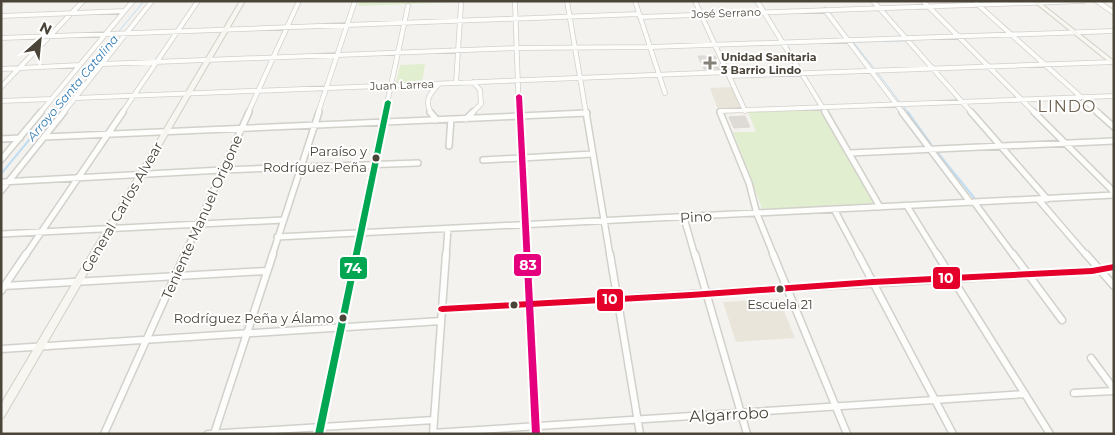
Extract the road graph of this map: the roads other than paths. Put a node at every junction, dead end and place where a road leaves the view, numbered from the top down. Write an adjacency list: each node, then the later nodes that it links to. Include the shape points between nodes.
1 (83, 1): 26 (street)
2 (133, 1): 24 (street)
3 (152, 1): 42 (street)
4 (198, 1): 39 (street)
5 (243, 1): 37 (street, General Carlos Alvear)
6 (299, 1): 36 (street, Teniente Manuel Origone)
7 (355, 1): 35 (street)
8 (567, 1): 31 (street)
9 (635, 1): 29 (street)
10 (695, 1): 28 (street)
11 (756, 1): 25 (street)
12 (872, 1): 22 (street)
13 (923, 1): 21 (street)
14 (1083, 1): 16 (street, José Serrano)
15 (1097, 1): 27 (street)
16 (1036, 2): 18 (street, José Serrano); 40 (street)
17 (515, 3): 32 (street)
18 (976, 3): 21 (street, José Serrano); 43 (street)
19 (461, 4): 33 (street)
20 (408, 6): 34 (street)
21 (928, 6): 22 (street, José Serrano); 45 (street)
22 (879, 8): 23 (street, José Serrano); 47 (street)
23 (825, 10): 25 (street, José Serrano); 48 (street)
24 (125, 11): 26 (street); 41 (street)
25 (763, 12): 28 (street, José Serrano); 49 (street)
26 (71, 13): 30 (street); 44 (street)
27 (1114, 13)
28 (702, 14): 29 (street, José Serrano); 50 (street)
29 (640, 15): 31 (street, José Serrano); 51 (street)
30 (1, 16)
31 (570, 17): 32 (street, José Serrano); 53 (street)
32 (515, 18): 33 (street, José Serrano); 52 (street)
33 (460, 21): 34 (street, José Serrano); 54 (street)
34 (404, 23): 35 (street, José Serrano); 55 (street)
35 (347, 25): 36 (street, José Serrano); 56 (street)
36 (287, 27): 37 (street, José Serrano); 57 (street, Teniente Manuel Origone)
37 (227, 29): 39 (street, José Serrano); 58 (street, General Carlos Alvear)
38 (1114, 30): 40 (street)
39 (178, 31): 42 (street, José Serrano); 59 (street)
40 (1074, 32): 43 (street); 60 (street)
41 (105, 34): 42 (street, José Serrano); 44 (street, José Serrano); 63 (street)
42 (126, 34): 61 (street)
43 (1010, 34): 45 (street); 62 (street)
44 (50, 36): 46 (street, José Serrano); 65 (street)
45 (958, 36): 47 (street); 64 (street)
46 (1, 38)
47 (906, 38): 48 (street); 66 (street)
48 (848, 40): 49 (street); 68 (street)
49 (782, 42): 50 (street); 69 (street)
50 (715, 44): 51 (street); 71 (street)
51 (650, 47): 53 (street); 70 (street)
52 (516, 48): 53 (street); 54 (street); 73 (street)
53 (576, 48): 72 (street)
54 (458, 50): 55 (street); 76 (street)
55 (398, 52): 56 (street); 77 (street)
56 (337, 55): 57 (street); 79 (street)
57 (273, 57): 58 (street); 80 (street, Teniente Manuel Origone)
58 (208, 60): 59 (street); 81 (street, General Carlos Alvear)
59 (157, 62): 61 (street); 83 (street)
60 (1113, 63): 62 (street, Juan Larrea)
61 (103, 64): 85 (street)
62 (1044, 64): 64 (street, Juan Larrea); 86 (street)
63 (80, 65): 65 (street); 87 (street)
64 (988, 66): 66 (street, Juan Larrea); 88 (street)
65 (19, 68): 67 (street); 78 (street)
66 (932, 68): 68 (street, Juan Larrea); 90 (street)
67 (1, 69)
68 (871, 71): 69 (street, Juan Larrea); 91 (street)
69 (801, 73): 71 (street, Juan Larrea); 92 (street)
70 (659, 74): 71 (street, Juan Larrea); 72 (street, Juan Larrea); 82 (street)
71 (729, 74): 93 (street)
72 (581, 78): 73 (street, Juan Larrea); 94 (street)
73 (518, 80): 74 (street, Juan Larrea); 95 (street)
74 (473, 82): 76 (street, Juan Larrea); 97 (street, via 480,90 482,104)
75 (440, 83): 76 (street, Juan Larrea); 77 (street, Juan Larrea); 98 (street, via 427,100 428,110)
76 (456, 83)
77 (392, 85): 79 (street, Juan Larrea); 99 (street)
78 (1, 87)
79 (328, 87): 80 (street, Juan Larrea); 100 (street)
80 (258, 90): 81 (street, Juan Larrea); 101 (street, Teniente Manuel Origone)
81 (188, 93): 83 (street, Juan Larrea); 103 (street, General Carlos Alvear)
82 (664, 93)
83 (135, 96): 85 (street, Juan Larrea); 104 (street)
84 (1114, 96): 86 (street)
85 (76, 98): 105 (street)
86 (1080, 98): 88 (street); 102 (street)
87 (51, 99): 89 (street); 106 (street)
88 (1022, 100): 90 (street); 109 (street)
89 (1, 101)
90 (962, 102): 91 (street); 111 (street)
91 (897, 105): 92 (street); 112 (street)
92 (822, 108): 93 (street); 113 (street)
93 (745, 111): 134 (street, via 720,111 749,183)
94 (587, 113): 95 (street); 114 (street)
95 (521, 116): 97 (street); 115 (street)
96 (451, 119): 97 (street); 98 (street); 110 (street)
97 (466, 119)
98 (437, 120): 99 (street)
99 (384, 122): 100 (street); 119 (street)
100 (314, 124): 101 (street); 120 (street)
101 (242, 127): 103 (street); 121 (street, Teniente Manuel Origone)
102 (1114, 127)
103 (166, 131): 104 (street); 122 (street, General Carlos Alvear)
104 (109, 134): 105 (street); 123 (street)
105 (44, 137): 124 (street)
106 (20, 138): 107 (street); 116 (street)
107 (1, 139)
108 (1114, 141): 109 (street)
109 (1065, 144): 111 (street); 127 (street)
110 (449, 146)
111 (1001, 147): 112 (street); 128 (street)
112 (930, 149): 113 (street); 130 (street)
113 (850, 153): 132 (street)
114 (594, 154): 115 (street); 137 (street)
115 (522, 157): 117 (street); 139 (street)
116 (1, 160)
117 (483, 160)
118 (418, 162): 119 (street)
119 (374, 164): 120 (street); 144 (street)
120 (301, 166): 121 (street); 136 (street)
121 (222, 170): 122 (street); 138 (street, Teniente Manuel Origone)
122 (142, 174): 123 (street); 140 (street, General Carlos Alvear)
123 (78, 178): 124 (street); 142 (street)
124 (10, 181): 125 (street); 126 (street)
125 (2, 182)
126 (1, 191)
127 (1114, 193): 128 (street, Pino)
128 (1047, 199): 129 (street, Pino)
129 (1038, 200): 130 (street, Pino); 147 (street)
130 (972, 202): 131 (street, Pino); 149 (street)
131 (907, 206): 132 (street, Pino); 151 (street)
132 (880, 207): 133 (street, Pino)
133 (834, 209): 134 (street, Pino); 153 (street)
134 (757, 214): 135 (street, Pino); 155 (street)
135 (684, 218): 137 (street, Pino); 157 (street)
136 (283, 220): 138 (street); 145 (street)
137 (605, 222): 139 (street, Pino); 158 (street)
138 (199, 224): 140 (street); 150 (street, Teniente Manuel Origone)
139 (526, 226): 141 (street, Pino); 159 (street)
140 (110, 229): 142 (street); 152 (street, General Carlos Alvear)
141 (448, 229): 144 (street, Pino); 160 (street)
142 (42, 232): 143 (street); 156 (street)
143 (1, 234)
144 (360, 234): 145 (street, Pino); 163 (street)
145 (277, 237): 148 (street)
146 (1114, 267): 147 (street)
147 (1099, 268): 149 (street); 154 (street)
148 (266, 271): 150 (street); 164 (street)
149 (1028, 275): 151 (street); 161 (street)
150 (174, 277): 152 (street); 165 (street, Teniente Manuel Origone)
151 (954, 279): 153 (street); 171 (street)
152 (78, 282): 156 (street); 166 (street, General Carlos Alvear)
153 (874, 282): 155 (street); 172 (street)
154 (1114, 286)
155 (788, 287): 157 (street); 173 (street)
156 (2, 288)
157 (706, 294): 158 (street); 175 (street)
158 (617, 300): 159 (street); 177 (street)
159 (530, 304): 160 (street); 179 (street)
160 (442, 309): 162 (street)
161 (1062, 320)
162 (441, 321): 163 (street); 176 (street)
163 (341, 327): 164 (street); 178 (street)
164 (246, 332): 165 (street); 183 (street)
165 (148, 338): 166 (street); 181 (street, Teniente Manuel Origone)
166 (41, 346): 167 (street); 174 (street, General Carlos Alvear)
167 (1, 349)
168 (1091, 358): 169 (street)
169 (1114, 390): 170 (street)
170 (1074, 393)
171 (1025, 394): 172 (street, Algarrobo); 189 (street)
172 (935, 401): 173 (street, Algarrobo); 188 (street)
173 (836, 407): 175 (street, Algarrobo); 187 (street)
174 (1, 414)
175 (742, 414): 177 (street, Algarrobo); 186 (street)
176 (434, 420): 178 (street); 180 (street)
177 (638, 420): 179 (street, Algarrobo); 185 (street)
178 (321, 426): 183 (street); 184 (street)
179 (536, 430): 180 (street, Algarrobo)
180 (433, 433)
181 (104, 434)
182 (208, 434): 183 (street)
183 (214, 434)
184 (319, 434)
185 (640, 434)
186 (747, 434)
187 (847, 434)
188 (953, 434)
189 (1050, 434)

